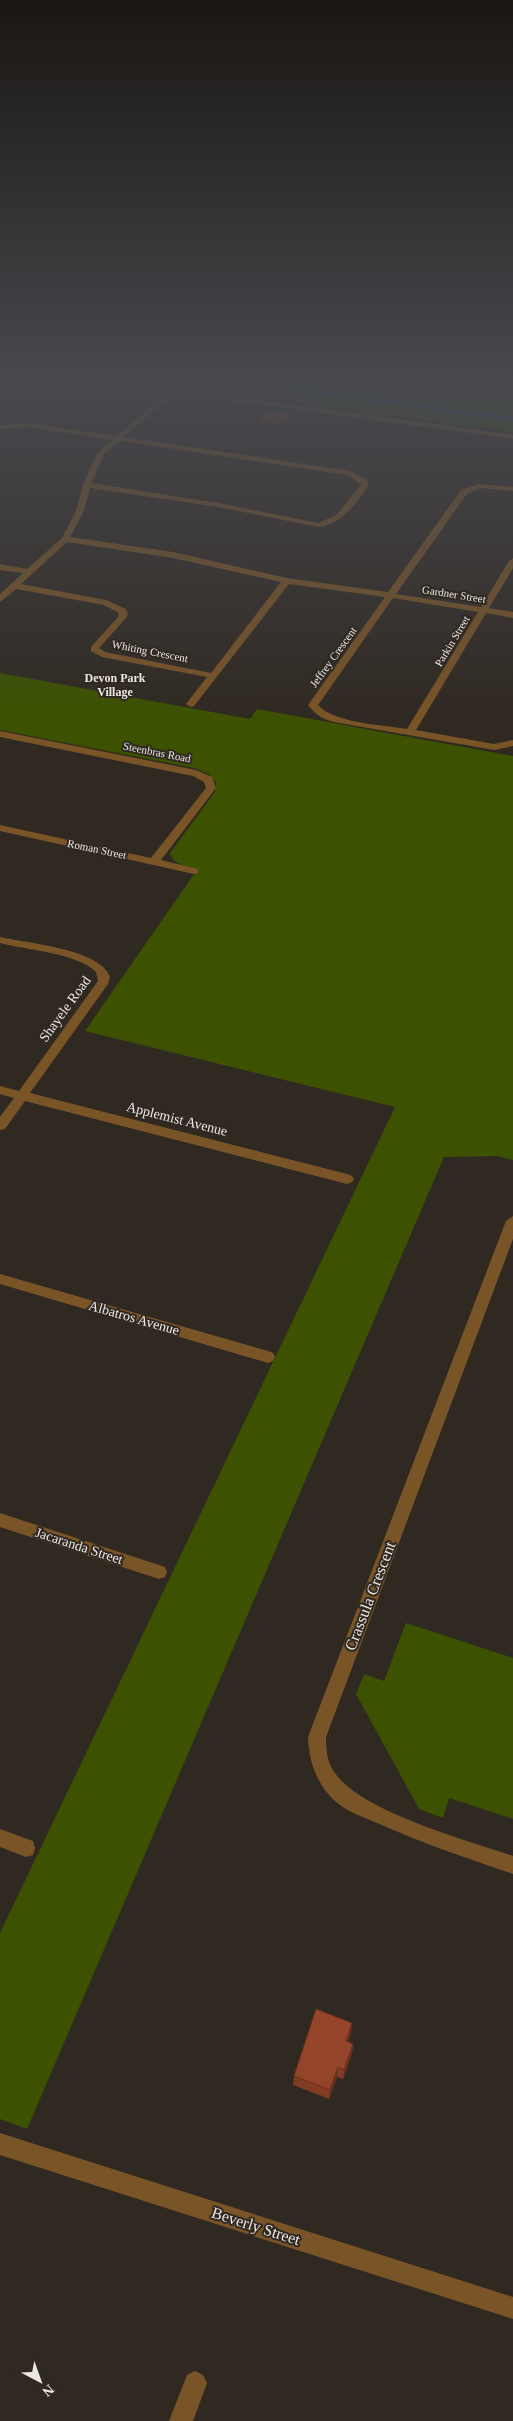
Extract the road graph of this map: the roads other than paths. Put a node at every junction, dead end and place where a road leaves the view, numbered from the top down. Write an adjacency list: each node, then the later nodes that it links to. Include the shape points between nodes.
1 (84, 496): 5 (street)
2 (162, 496): 3 (street, via 319,525 336,520)
3 (356, 496)
4 (461, 496): 11 (street, Jeffrey Crescent)
5 (66, 539): 8 (street); 9 (street, via 173,555)
6 (513, 561): 13 (street, Parkin Street)
7 (0, 567): 8 (street)
8 (30, 572): 10 (street)
9 (287, 582): 11 (street); 15 (street)
10 (15, 586): 12 (street); 15 (street, Whiting Crescent, via 106,603 123,610 122,618 94,649 102,654)
11 (392, 595): 13 (street, Gardner Street); 17 (street, Jeffrey Crescent, via 313,705 316,711 334,719)
12 (0, 599)
13 (484, 610): 14 (street, Gardner Street); 17 (street, Parkin Street)
14 (513, 615)
15 (214, 676): 16 (street)
16 (191, 704)
17 (410, 732): 19 (street, Jeffrey Crescent, via 494,747)
18 (0, 734): 21 (street, Steenbras Road, via 206,777 211,788)
19 (513, 743)
20 (0, 828): 21 (street, Roman Street)
21 (155, 861): 22 (street, Roman Street)
22 (194, 871)
23 (0, 940): 25 (street, Shayele Road, via 86,960 99,968 104,980)
24 (0, 1090): 25 (street, Applemist Avenue)
25 (22, 1096): 26 (street, Shayele Road); 27 (street, Applemist Avenue)
26 (0, 1126)
27 (347, 1179)
28 (513, 1221): 35 (street, Crassula Crescent, via 317,1737 317,1758 340,1794 365,1810)
29 (0, 1279): 30 (street, Albatros Avenue)
30 (268, 1357)
31 (0, 1520): 32 (street, Jacaranda Street)
32 (158, 1572)
33 (0, 1838): 34 (street)
34 (26, 1848)
35 (513, 1865)
36 (0, 2144): 37 (street, Beverly Street)
37 (513, 2308)
38 (195, 2383): 39 (street)
39 (181, 2421)

